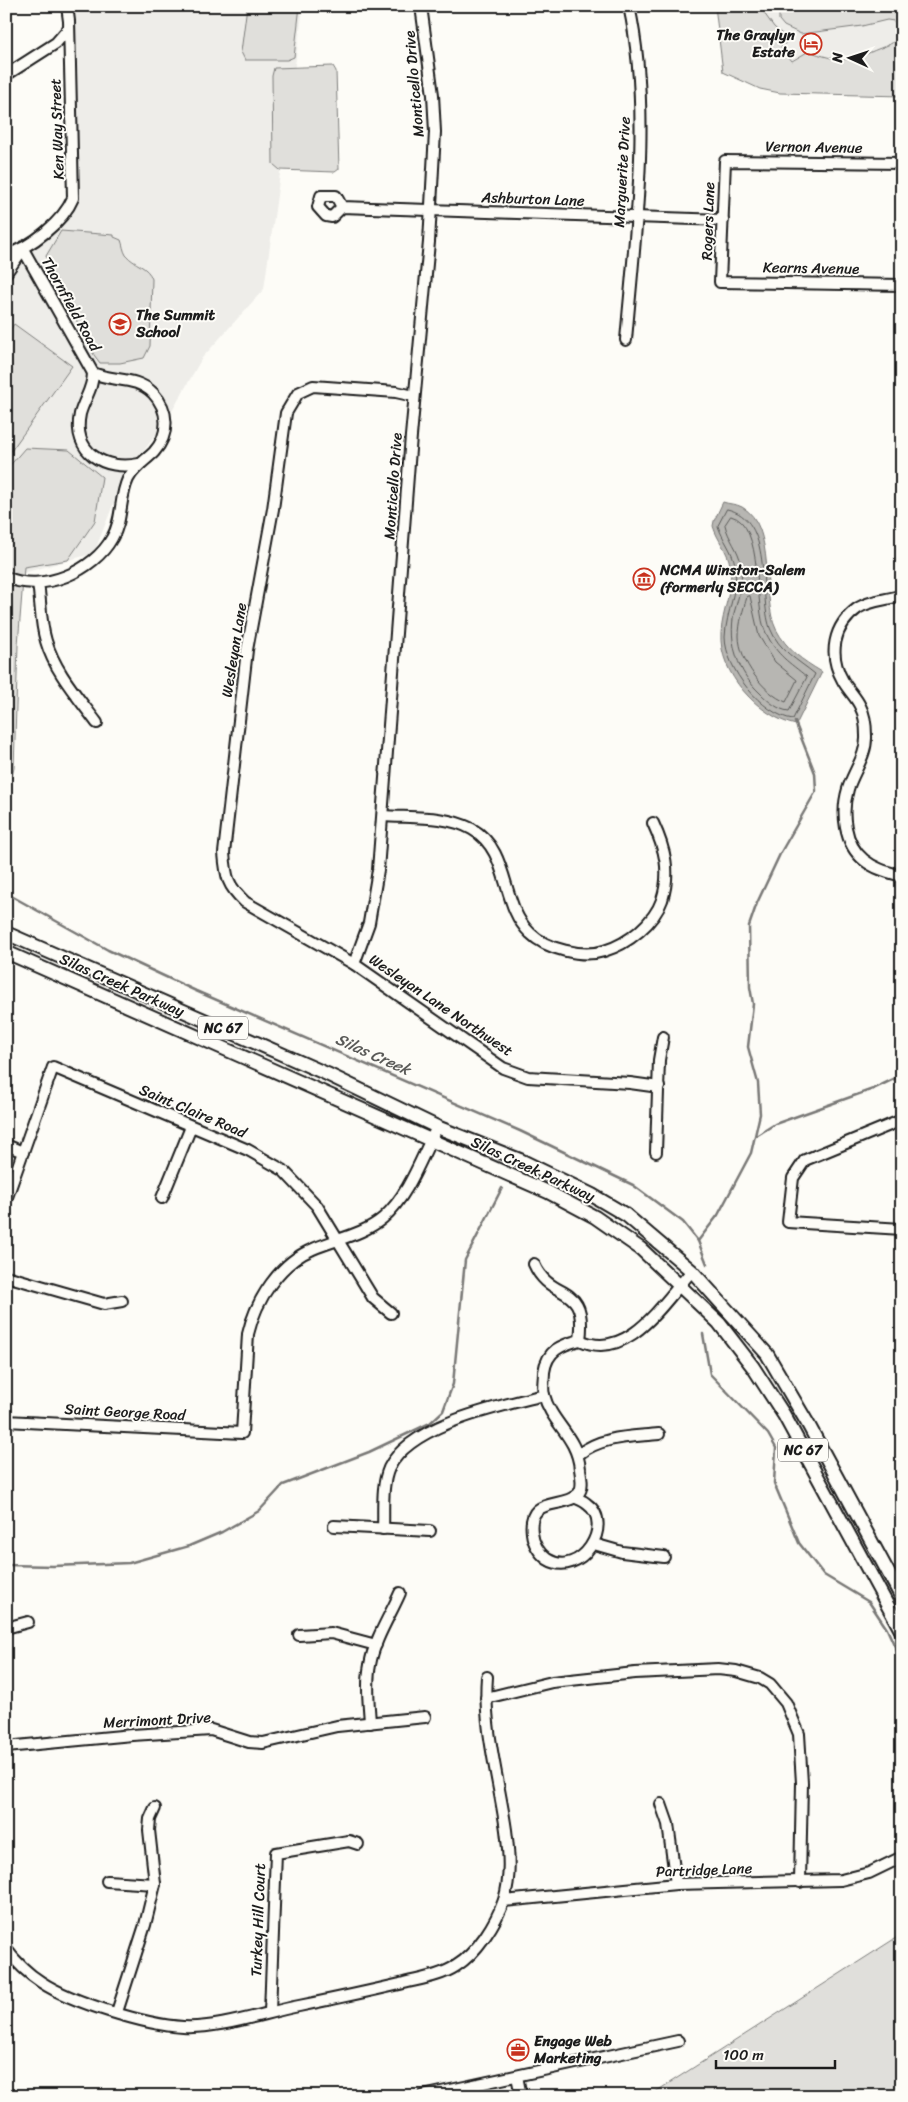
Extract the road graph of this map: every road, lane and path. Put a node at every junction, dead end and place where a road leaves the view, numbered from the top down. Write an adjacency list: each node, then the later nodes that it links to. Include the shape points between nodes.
1 (67, 6): 4 (street, Ken Way Street)
2 (421, 6): 9 (street, Monticello Drive, via 435,132)
3 (629, 6): 10 (street, Marguerite Drive, via 640,78)
4 (68, 29): 5 (street, via 56,43); 12 (street, Ken Way Street, via 73,198 65,212)
5 (6, 75)
6 (725, 161): 7 (street, Vernon Avenue); 11 (street, Rogers Lane)
7 (902, 163)
8 (342, 207): 9 (street, Ashburton Lane)
9 (431, 210): 10 (street, Ashburton Lane); 19 (street, Monticello Drive)
10 (636, 218): 11 (street, Ashburton Lane); 17 (street, Marguerite Drive)
11 (723, 220): 15 (street, Rogers Lane)
12 (23, 249): 13 (street, Ken Way Street); 14 (street, Thornfield Road); 18 (street, Thornfield Road)
13 (6, 255)
14 (6, 273)
15 (720, 282): 16 (street, Kearns Avenue)
16 (902, 285)
17 (626, 340)
18 (93, 373): 20 (street, Thornfield Road, via 92,389 79,423 86,448 94,458 106,464 123,467); 20 (street, Thornfield Road, via 141,384 160,403 166,420 164,437 153,453)
19 (414, 396): 25 (street, Monticello Drive); 30 (street, Wesleyan Lane, via 312,386 298,393 286,412 273,509 247,650 224,853 226,878 233,891 245,902)
20 (139, 464): 22 (street, Thornfield Road, via 126,482 116,528 104,549 88,564 69,574)
21 (6, 577): 22 (street, Thornfield Road)
22 (38, 583): 24 (street, via 41,617 51,655)
23 (902, 595): 27 (street, via 859,608 841,626 834,642 834,660 865,721 866,739 848,789 845,824 851,843 862,859 878,869)
24 (97, 723)
25 (383, 816): 26 (street, via 446,821 473,830 490,845 502,869 516,913 530,934 560,951 576,953 604,951 630,937 651,920 667,884 666,858); 30 (street, Monticello Drive, via 370,916)
26 (653, 823)
27 (902, 876)
28 (6, 933): 35 (main road, Silas Creek Parkway / NC 67, via 327,1074)
29 (6, 952): 36 (main road, Silas Creek Parkway / NC 67)
30 (354, 964): 32 (street, Wesleyan Lane Northwest, via 503,1068 528,1077)
31 (663, 1036): 32 (street)
32 (659, 1087): 39 (street)
33 (902, 1120): 42 (street, via 805,1160 793,1178 788,1222)
34 (191, 1127): 38 (street, Saint Claire Road, via 53,1067); 40 (street); 43 (street, Saint Claire Road, via 248,1150 282,1170 309,1195)
35 (437, 1127): 36 (street); 45 (main road, Silas Creek Parkway / NC 67, via 520,1160 592,1195 626,1215)
36 (430, 1141): 43 (street, via 396,1205 373,1224); 47 (main road, Silas Creek Parkway / NC 67, via 548,1192 595,1217 641,1248)
37 (6, 1146): 38 (street)
38 (23, 1152): 41 (street, Saint Claire Road)
39 (656, 1152)
40 (162, 1198)
41 (6, 1200)
42 (902, 1229)
43 (338, 1240): 49 (street, Saint Claire Road, via 373,1298); 52 (street, Saint George Road, via 295,1259 275,1280 256,1310 248,1334 242,1433)
44 (534, 1264): 50 (street, via 543,1279 578,1304 582,1315)
45 (692, 1271): 47 (street); 62 (main road, Silas Creek Parkway / NC 67, via 767,1354)
46 (6, 1276): 48 (street, via 104,1304)
47 (679, 1284): 50 (street, via 644,1326 630,1336 605,1344 591,1345); 65 (main road, Silas Creek Parkway / NC 67, via 719,1323 784,1415)
48 (122, 1300)
49 (391, 1313)
50 (580, 1340): 51 (street, via 562,1345 551,1353 545,1366)
51 (544, 1395): 54 (street); 57 (street, via 454,1419 399,1454 386,1476)
52 (6, 1421)
53 (659, 1434): 54 (street, via 608,1440)
54 (578, 1454): 55 (street, via 581,1486)
55 (574, 1497): 59 (street, via 587,1503 594,1511 597,1531); 59 (street, via 545,1505 537,1512 532,1525 533,1540 542,1555 559,1564 580,1559)
56 (334, 1526): 57 (street)
57 (383, 1529): 58 (street)
58 (430, 1531)
59 (594, 1544): 60 (street, via 622,1552)
60 (664, 1557)
61 (400, 1593): 67 (street)
62 (902, 1598)
63 (28, 1622): 64 (street)
64 (6, 1628)
65 (902, 1632)
66 (300, 1635): 67 (street, via 332,1633)
67 (376, 1645): 71 (street, via 370,1665)
68 (487, 1677): 69 (street)
69 (486, 1698): 78 (street, via 552,1682 635,1672 718,1669 760,1678 770,1684 786,1703 799,1734 802,1784); 81 (street, via 508,1847)
70 (425, 1717): 71 (street, Merrimont Drive)
71 (370, 1723): 72 (street, Merrimont Drive, via 330,1727 263,1743 211,1730)
72 (6, 1747)
73 (661, 1804): 80 (street, via 668,1824)
74 (155, 1808): 79 (street, via 149,1830)
75 (358, 1844): 84 (street, Turkey Hill Court, via 349,1841 276,1853)
76 (902, 1857): 78 (street, Partridge Lane, via 856,1878)
77 (107, 1882): 79 (street)
78 (800, 1882): 80 (street, Partridge Lane)
79 (155, 1884): 83 (street)
80 (676, 1884): 81 (street, Partridge Lane)
81 (504, 1901): 84 (street, via 475,1950 446,1972)
82 (6, 1949): 83 (street, via 26,1971 45,1984)
83 (116, 2012): 84 (street, via 184,2027 216,2024)
84 (270, 2012)
85 (678, 2041): 86 (street)
86 (517, 2076): 87 (street); 88 (street)
87 (423, 2096)
88 (521, 2096)

